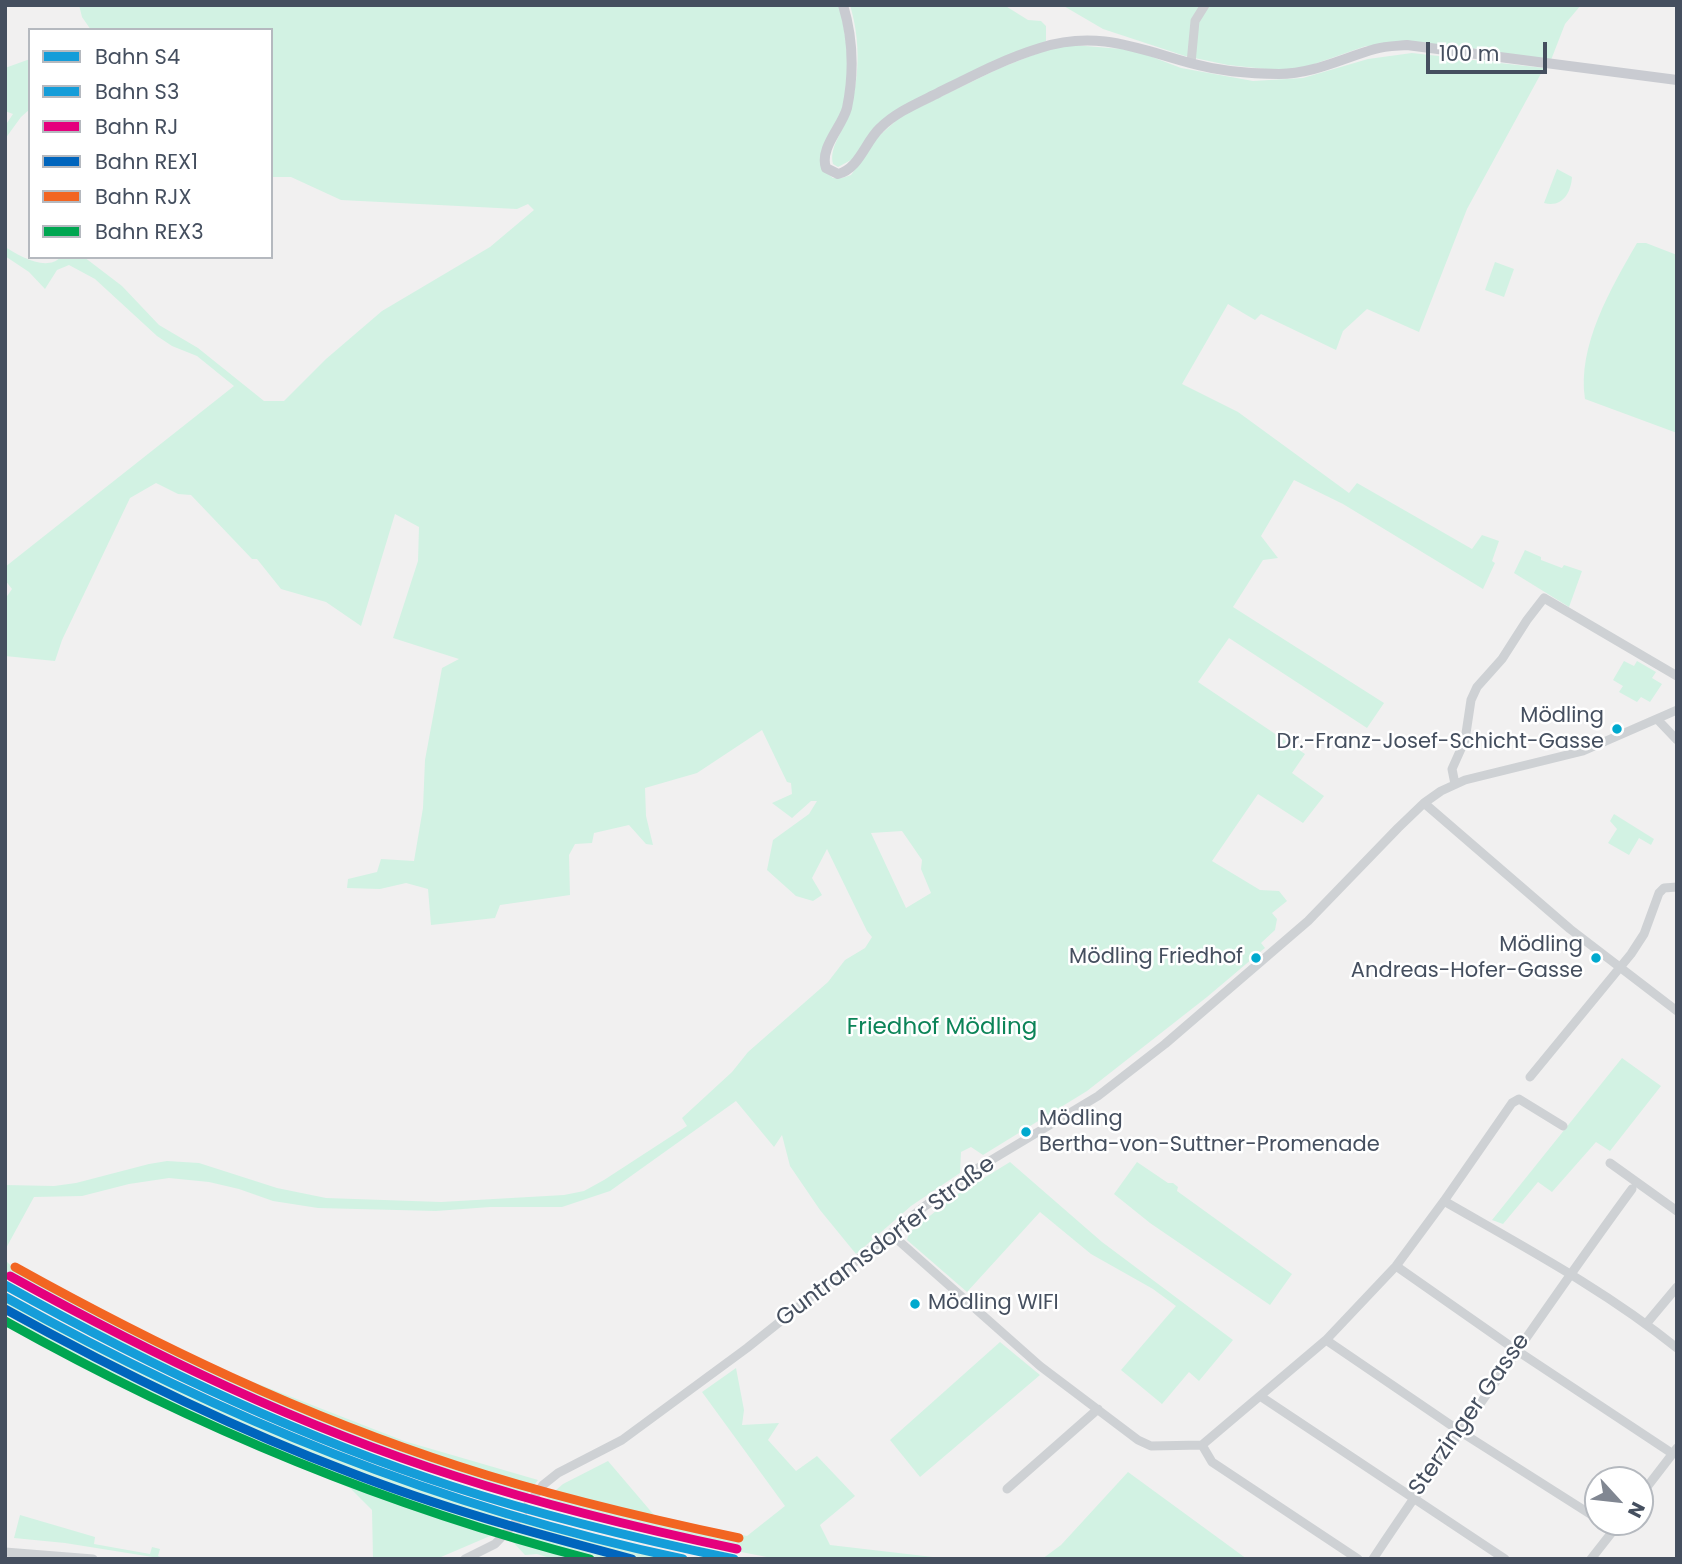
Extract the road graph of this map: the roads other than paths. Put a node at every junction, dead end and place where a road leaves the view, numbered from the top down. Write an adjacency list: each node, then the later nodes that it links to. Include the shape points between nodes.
1 (843, 5): 3 (main road, via 852,51 851,81 843,120 824,159 838,174 851,168 873,136 899,114 990,67 1042,47 1073,40 1108,41)
2 (1205, 5): 3 (street, via 1195,21)
3 (1191, 63): 4 (main road, via 1282,74 1312,71 1379,47 1407,45)
4 (1677, 80)
5 (1677, 676): 9 (street, via 1544,598 1477,687 1465,740 1452,769)
6 (1677, 710): 7 (street, Guntramsdorfer Straße)
7 (1657, 719): 8 (street); 9 (street, Guntramsdorfer Straße, via 1583,751)
8 (1677, 740)
9 (1455, 784): 10 (street, Guntramsdorfer Straße)
10 (1424, 803): 12 (street); 20 (street, Guntramsdorfer Straße, via 1308,921 1165,1044 1098,1096 978,1168)
11 (1677, 887): 12 (street, via 1659,892 1644,934)
12 (1620, 969): 13 (street); 14 (street)
13 (1677, 1011)
14 (1530, 1077)
15 (1563, 1126): 18 (street, via 1519,1099 1512,1103)
16 (1610, 1163): 19 (street)
17 (1632, 1189): 22 (street, Sterzinger Gasse)
18 (1444, 1201): 21 (street); 22 (street)
19 (1677, 1211)
20 (891, 1234): 29 (street, via 1040,1366); 35 (street, Guntramsdorfer Straße, via 622,1440 558,1473)
21 (1396, 1266): 25 (street); 27 (street)
22 (1570, 1273): 24 (street); 27 (street, Sterzinger Gasse)
23 (1677, 1287): 24 (street)
24 (1646, 1324): 26 (street)
25 (1326, 1340): 28 (street); 30 (street)
26 (1677, 1348)
27 (1516, 1350): 30 (street, Sterzinger Gasse); 32 (street)
28 (1260, 1396): 31 (street); 36 (street)
29 (1098, 1409): 31 (street, via 1151,1446); 34 (street)
30 (1461, 1432): 36 (street, Sterzinger Gasse); 37 (street)
31 (1202, 1445): 43 (street, via 1212,1462)
32 (1675, 1451): 33 (street)
33 (1654, 1478)
34 (1007, 1489)
35 (533, 1497)
36 (1412, 1498): 44 (street, Sterzinger Gasse); 45 (street)
37 (1584, 1510)
38 (515, 1523): 42 (street, via 495,1544)
39 (1609, 1536): 46 (street)
40 (5, 1552): 41 (street)
41 (93, 1559)
42 (465, 1559)
43 (1358, 1559)
44 (1373, 1559)
45 (1505, 1559)
46 (1591, 1559)

